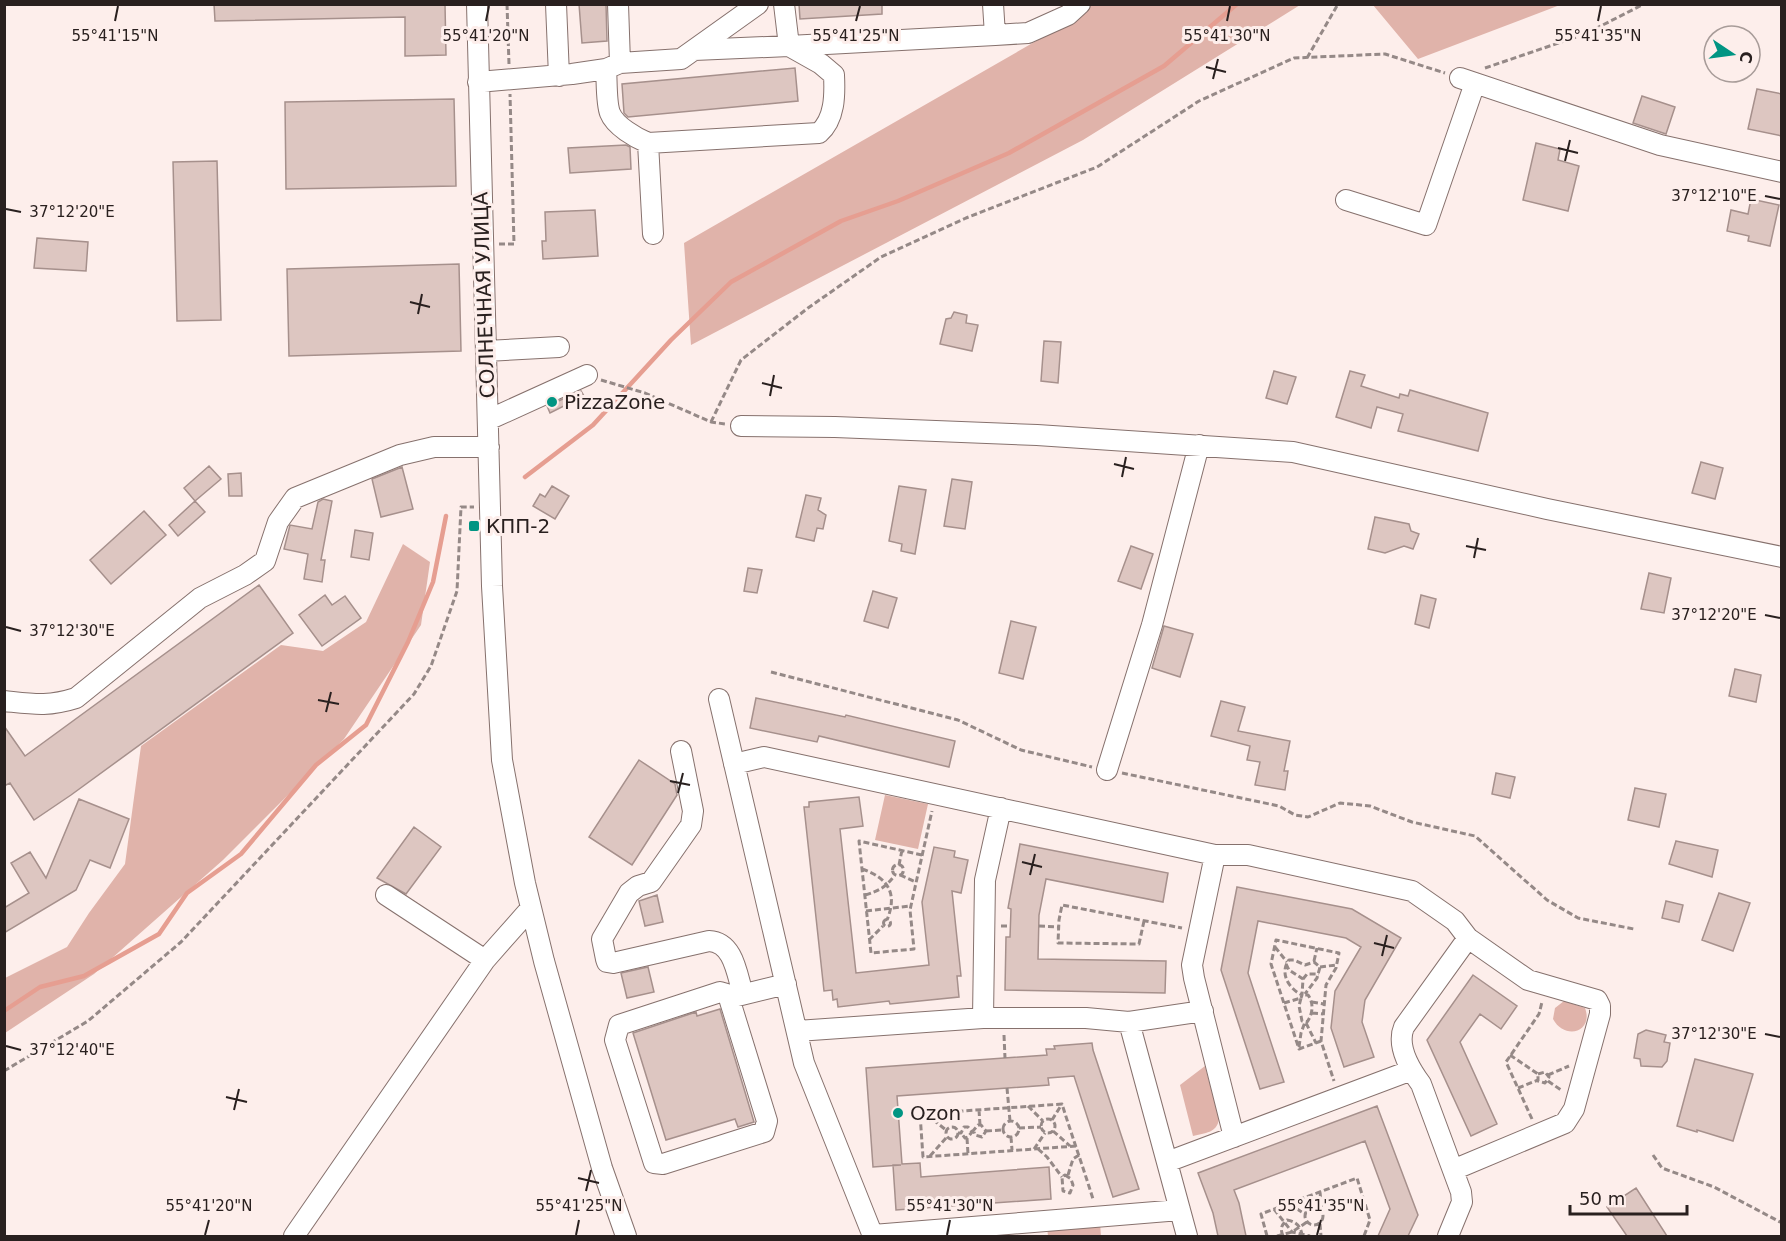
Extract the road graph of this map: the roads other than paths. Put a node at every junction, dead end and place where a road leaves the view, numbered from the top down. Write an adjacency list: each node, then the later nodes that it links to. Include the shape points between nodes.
1 (477, 4): 13 (street, СОЛНЕЧНАЯ УЛИЦА)
2 (556, 4): 12 (street)
3 (618, 4): 11 (street)
4 (758, 4): 10 (street)
5 (784, 4): 9 (street)
6 (993, 4): 8 (street)
7 (1080, 4): 8 (street, via 1068,15 1028,33)
8 (995, 35): 9 (street)
9 (789, 46): 10 (street); 14 (street, via 834,75 831,112 819,133)
10 (694, 50): 11 (street, via 681,59)
11 (613, 66): 12 (street); 14 (street, via 610,113)
12 (559, 76): 13 (street)
13 (478, 82): 19 (street, СОЛНЕЧНАЯ УЛИЦА)
14 (648, 143): 17 (street)
15 (1782, 172): 16 (street, via 1660,145 1467,80 1426,225)
16 (1346, 200)
17 (653, 234)
18 (559, 347): 19 (street)
19 (486, 351): 21 (street, СОЛНЕЧНАЯ УЛИЦА)
20 (587, 375): 21 (street)
21 (488, 420): 24 (street, СОЛНЕЧНАЯ УЛИЦА)
22 (741, 426): 23 (street, via 1037,435)
23 (1199, 445): 25 (street, via 1293,452); 30 (street, via 1152,625)
24 (489, 447): 27 (street, via 434,447 400,455 295,498 278,522 265,561 200,598 76,698 46,705); 34 (street, СОЛНЕЧНАЯ УЛИЦА, via 502,760)
25 (1782, 557)
26 (720, 699): 29 (street)
27 (4, 701)
28 (681, 751): 38 (street, via 693,812 691,825 651,882 629,893 602,939 606,959 613,963 715,941 731,955)
29 (734, 764): 31 (street, via 764,757); 37 (street)
30 (1107, 770)
31 (1001, 808): 32 (street); 40 (street, via 985,880)
32 (1215, 855): 35 (street, via 1248,855 1412,891 1455,921); 39 (street, via 1192,965)
33 (386, 895): 36 (street)
34 (531, 908): 36 (street); 49 (street, СОЛНЕЧНАЯ УЛИЦА, via 602,1168)
35 (1468, 938): 43 (street, via 1402,1033); 46 (street, via 1528,980 1597,1000 1600,1014 1571,1116 1565,1123)
36 (485, 960): 48 (street)
37 (786, 984): 38 (street); 42 (street)
38 (736, 996): 38 (street, via 767,1127 760,1134 658,1164 652,1159 615,1040 618,1029 623,1022 720,992)
39 (1203, 1011): 41 (street); 44 (street)
40 (993, 1018): 41 (street); 42 (street)
41 (1129, 1022): 45 (street)
42 (797, 1031): 50 (street, via 804,1062)
43 (1412, 1070): 44 (street); 46 (street, via 1421,1084)
44 (1234, 1137): 45 (street)
45 (1167, 1162): 47 (street)
46 (1453, 1170): 52 (street, via 1462,1202)
47 (1180, 1210): 50 (street); 51 (street)
48 (294, 1236)
49 (626, 1236)
50 (873, 1236)
51 (1187, 1236)
52 (1448, 1236)

